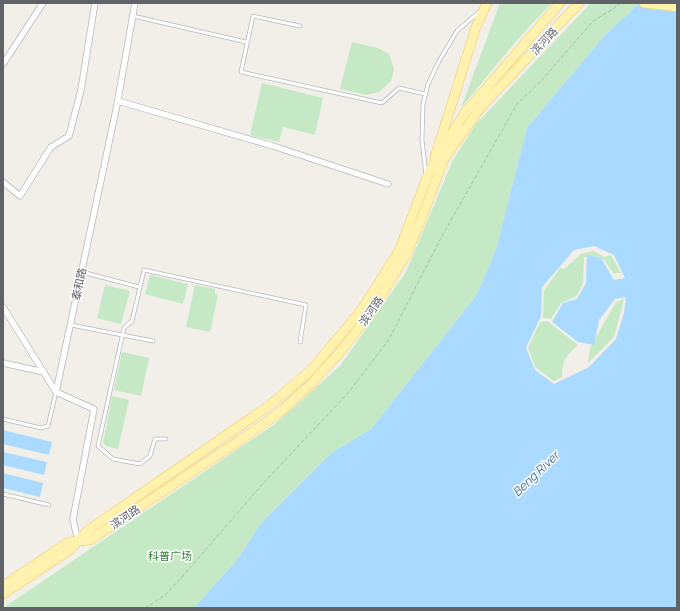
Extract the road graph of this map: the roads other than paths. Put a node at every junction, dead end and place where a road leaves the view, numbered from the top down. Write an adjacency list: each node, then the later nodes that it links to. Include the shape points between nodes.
1 (44, 3): 12 (street)
2 (95, 3): 17 (street, via 81,90 69,136 51,147 20,196)
3 (135, 3): 9 (street, 泰和路)
4 (560, 3): 15 (main road, 滨河路, via 464,114)
5 (644, 3): 8 (main road)
6 (580, 4): 33 (main road, 滨河路, via 481,107 444,159 409,248 390,282 373,310 313,382 280,412 239,440 90,540)
7 (486, 5): 13 (lane, via 457,31 439,61); 15 (main road, via 476,27)
8 (677, 7)
9 (133, 16): 11 (lane); 14 (street, 泰和路)
10 (300, 26): 11 (lane, via 253,16)
11 (246, 42): 13 (lane, via 241,72 382,103 399,88)
12 (3, 64)
13 (425, 94): 16 (lane, via 422,140)
14 (118, 101): 18 (street, via 273,146); 19 (street, 泰和路)
15 (430, 170): 16 (main road, 滨河路)
16 (427, 179): 33 (main road, 滨河路, via 399,251 366,303 310,371 270,405 87,531)
17 (3, 182)
18 (388, 184)
19 (82, 272): 20 (lane); 22 (street, 泰和路)
20 (140, 287): 23 (lane, via 132,321 124,328); 25 (lane, via 144,270 306,305)
21 (3, 307): 27 (street)
22 (71, 325): 23 (lane); 28 (street, 泰和路)
23 (123, 335): 24 (lane); 30 (lane, via 98,446 113,459 140,464 150,456 155,439)
24 (153, 341)
25 (300, 342)
26 (3, 363): 27 (street)
27 (44, 372): 28 (street)
28 (56, 392): 29 (lane, via 48,426 40,428); 33 (street, via 94,409 73,519)
29 (3, 419)
30 (166, 439)
31 (3, 494): 32 (lane)
32 (49, 505)
33 (80, 540): 34 (main road, 滨河路, via 69,542); 35 (main road, 滨河路, via 71,549)
34 (3, 586)
35 (3, 594)

